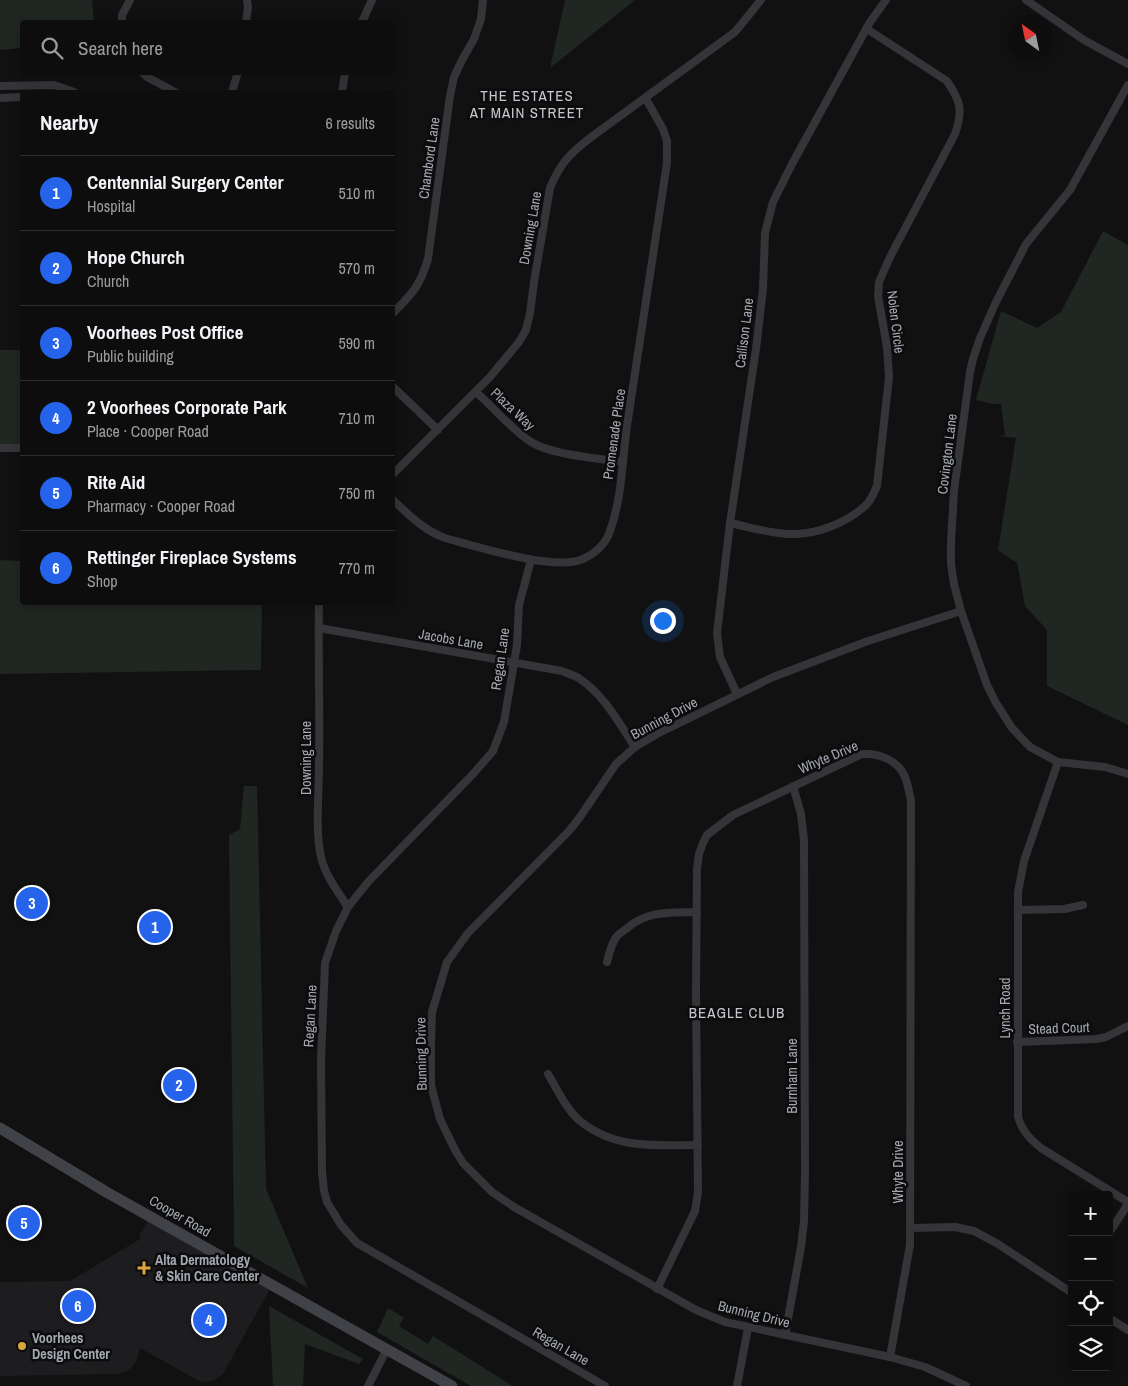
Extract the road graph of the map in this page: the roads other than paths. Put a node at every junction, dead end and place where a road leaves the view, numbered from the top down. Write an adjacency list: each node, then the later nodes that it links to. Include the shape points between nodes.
1 (130, 0): 8 (street)
2 (247, 0): 9 (street)
3 (372, 0): 10 (street)
4 (483, 0): 25 (street, Chambord Lane, via 474,39 454,77 428,259 413,293)
5 (761, 0): 24 (street, Downing Lane, via 735,32)
6 (886, 0): 11 (street, Callison Lane)
7 (1026, 0): 12 (street, via 1084,40)
8 (122, 20)
9 (246, 20)
10 (363, 20)
11 (867, 29): 34 (street, Callison Lane, via 773,202 765,232 756,349); 34 (street, Nolen Circle, via 947,81 956,94 960,111 955,134 878,282 889,377 877,486 866,506 844,521 820,530 779,533)
12 (1128, 64)
13 (144, 75): 19 (street)
14 (237, 75): 20 (street)
15 (345, 75): 21 (street)
16 (1128, 85): 37 (street, Covington Lane, via 1070,190 1026,244 996,302 973,359 954,491 951,542 951,564)
17 (0, 86): 18 (street, via 54,85)
18 (68, 90)
19 (171, 90)
20 (233, 90)
21 (342, 90)
22 (20, 97): 23 (street)
23 (0, 98)
24 (646, 98): 27 (street, Downing Lane, via 574,151 556,174 550,188 526,330); 31 (street, Promenade Place, via 667,141 667,163)
25 (395, 311)
26 (395, 389): 28 (street)
27 (476, 392): 28 (street, Downing Lane); 31 (street, Plaza Way, via 516,430 541,447)
28 (438, 430): 32 (street, Downing Lane)
29 (0, 448): 30 (street)
30 (20, 448)
31 (622, 462): 35 (street, Promenade Place, via 617,509 605,542 585,559 574,562)
32 (395, 472)
33 (395, 502): 35 (street, Promenade Place, via 434,534)
34 (730, 523): 40 (street, Callison Lane, via 717,633 720,657)
35 (531, 560): 39 (street, Regan Lane, via 519,605)
36 (319, 605): 38 (street, Downing Lane)
37 (961, 611): 40 (street, Bunning Drive, via 868,641); 42 (street, Covington Lane, via 987,685 1012,728 1030,746)
38 (319, 628): 39 (street, Jacobs Lane); 46 (street, Downing Lane, via 320,855)
39 (514, 663): 41 (street, Jacobs Lane, via 562,671 578,678 602,699); 46 (street, Regan Lane, via 504,722 493,751)
40 (737, 694): 41 (street, Bunning Drive)
41 (635, 747): 58 (street, Bunning Drive, via 616,764 569,830 468,933 447,962 432,1012 431,1086 440,1118 455,1150 492,1192)
42 (1058, 762): 43 (street, Covington Lane, via 1104,767); 47 (street, Lynch Road, via 1024,862)
43 (1128, 774)
44 (793, 786): 48 (street, Whyte Drive, via 733,815 707,835 697,869); 57 (street, Whyte Drive, via 862,754 886,758 906,778 911,800); 63 (street, Burnham Lane, via 804,840 805,1171 801,1247)
45 (1083, 906): 47 (street)
46 (348, 907): 68 (street, Regan Lane, via 326,963 321,1070 322,1172 327,1202 357,1243)
47 (1018, 910): 51 (street, Lynch Road)
48 (697, 912): 49 (street, via 660,913 634,922 617,936); 54 (street, Whyte Drive)
49 (607, 962)
50 (1128, 1026): 51 (street, Stead Court, via 1097,1039)
51 (1017, 1042): 55 (street, Lynch Road, via 1018,1116 1023,1130 1041,1148)
52 (548, 1074): 54 (street, via 573,1113 600,1134 630,1144)
53 (0, 1128): 64 (street, Cooper Road, via 108,1193)
54 (698, 1145): 58 (street, Whyte Drive, via 695,1211)
55 (1128, 1203): 56 (street)
56 (1113, 1226)
57 (911, 1228): 59 (street, via 955,1227 974,1231); 65 (street, Whyte Drive)
58 (656, 1289): 61 (street, Bunning Drive, via 696,1310)
59 (1068, 1290)
60 (1113, 1321): 62 (street)
61 (748, 1328): 63 (street, Bunning Drive); 69 (street)
62 (1128, 1330)
63 (785, 1335): 65 (street, Bunning Drive)
64 (387, 1349): 66 (street); 67 (street, Cooper Road)
65 (890, 1358): 70 (street, Bunning Drive, via 925,1367)
66 (368, 1386)
67 (452, 1386)
68 (605, 1386)
69 (737, 1386)
70 (966, 1386)

